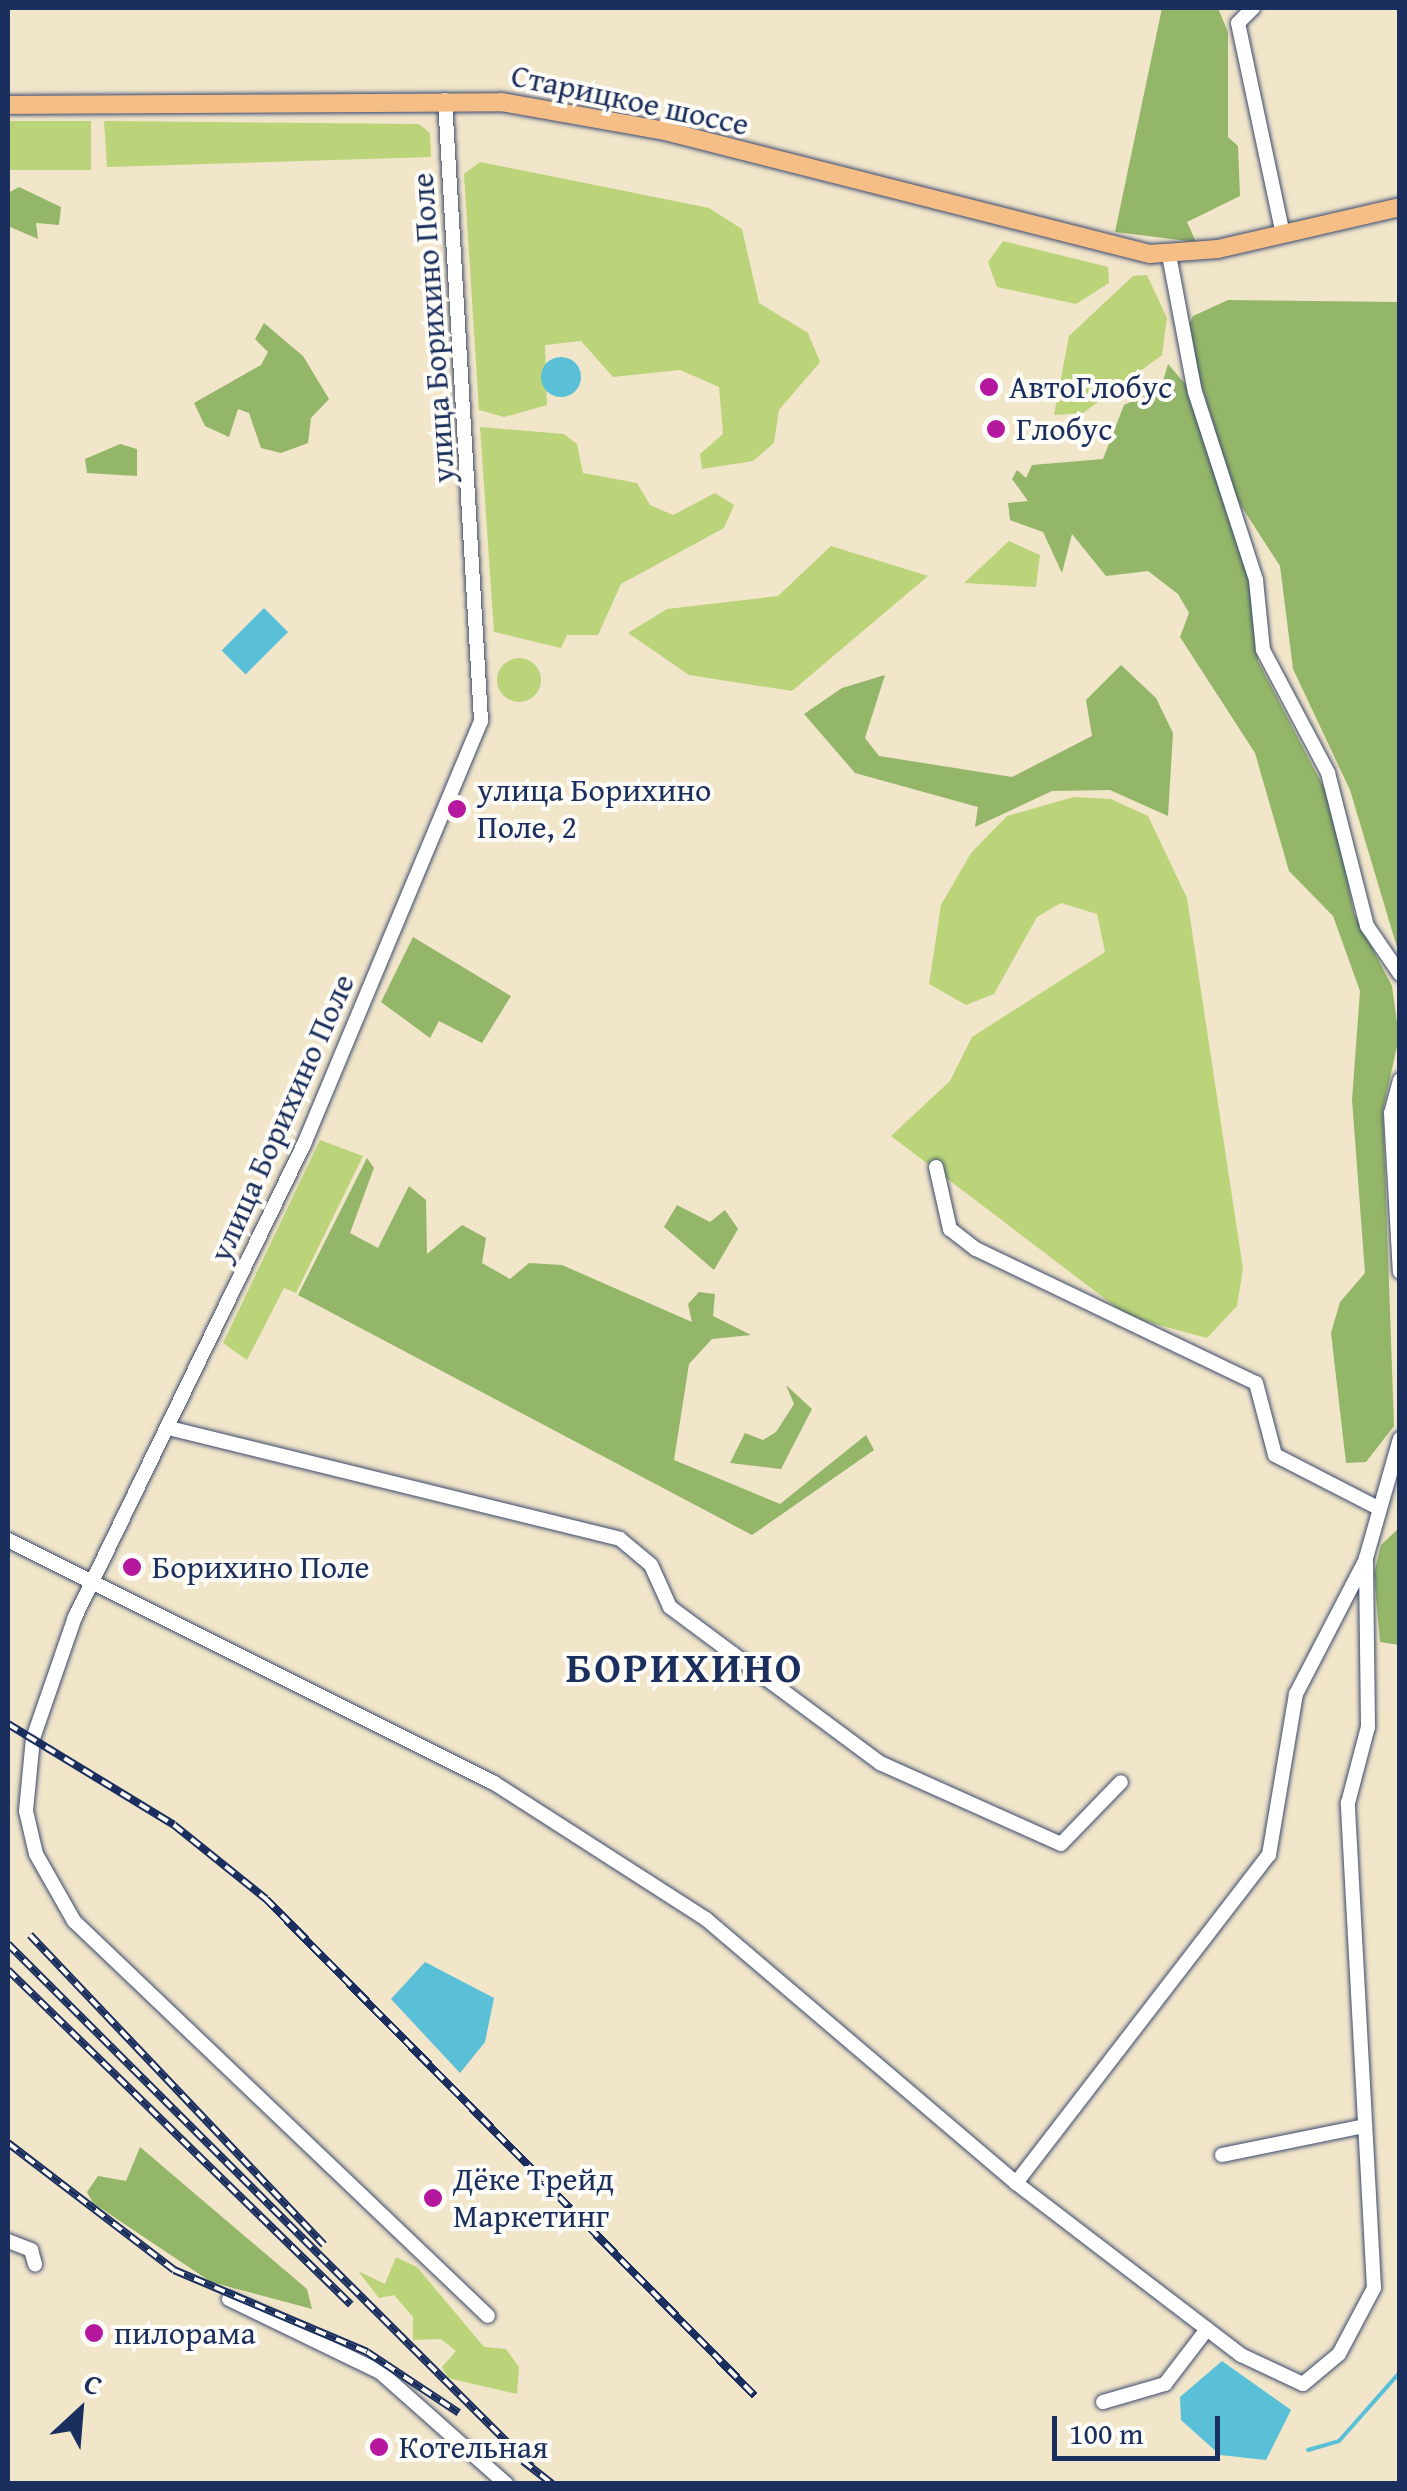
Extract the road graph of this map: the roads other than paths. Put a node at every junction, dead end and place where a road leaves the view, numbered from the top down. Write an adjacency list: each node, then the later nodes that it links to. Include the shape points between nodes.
1 (1253, 8): 5 (street, via 1238,23)
2 (445, 100): 3 (main road, Старицкое шоссе); 6 (main road, Старицкое шоссе, via 665,131 990,220); 11 (street, улица Борихино Поле, via 481,722 304,1144)
3 (8, 105)
4 (1400, 207): 5 (main road)
5 (1283, 235): 6 (main road)
6 (1169, 255): 7 (street, via 1196,392 1256,580 1263,650 1328,773 1367,926)
7 (1400, 974)
8 (1400, 1080): 10 (street, via 1391,1114)
9 (936, 1167): 13 (street, via 950,1229 976,1249 1256,1383 1275,1455)
10 (1400, 1272)
11 (170, 1428): 16 (street, улица Борихино Поле); 17 (street, via 620,1539 650,1565 670,1607 880,1763 1060,1844)
12 (1400, 1439): 13 (street)
13 (1376, 1507): 15 (street)
14 (8, 1540): 16 (street)
15 (1366, 1558): 18 (street, via 1368,1727 1348,1803); 20 (street, via 1296,1694 1269,1855)
16 (92, 1585): 20 (street, via 494,1783 706,1919); 24 (street, улица Борихино Поле, via 28,1758 31,1841 74,1920)
17 (1121, 1782)
18 (1365, 2126): 19 (street); 25 (street, via 1374,2288 1339,2354 1315,2380 1289,2383)
19 (1222, 2155)
20 (1016, 2182): 25 (street)
21 (8, 2241): 22 (street, via 31,2250)
22 (36, 2264)
23 (229, 2299): 27 (street, via 380,2372)
24 (488, 2316)
25 (1207, 2329): 26 (street, via 1165,2384)
26 (1103, 2402)
27 (506, 2484)

